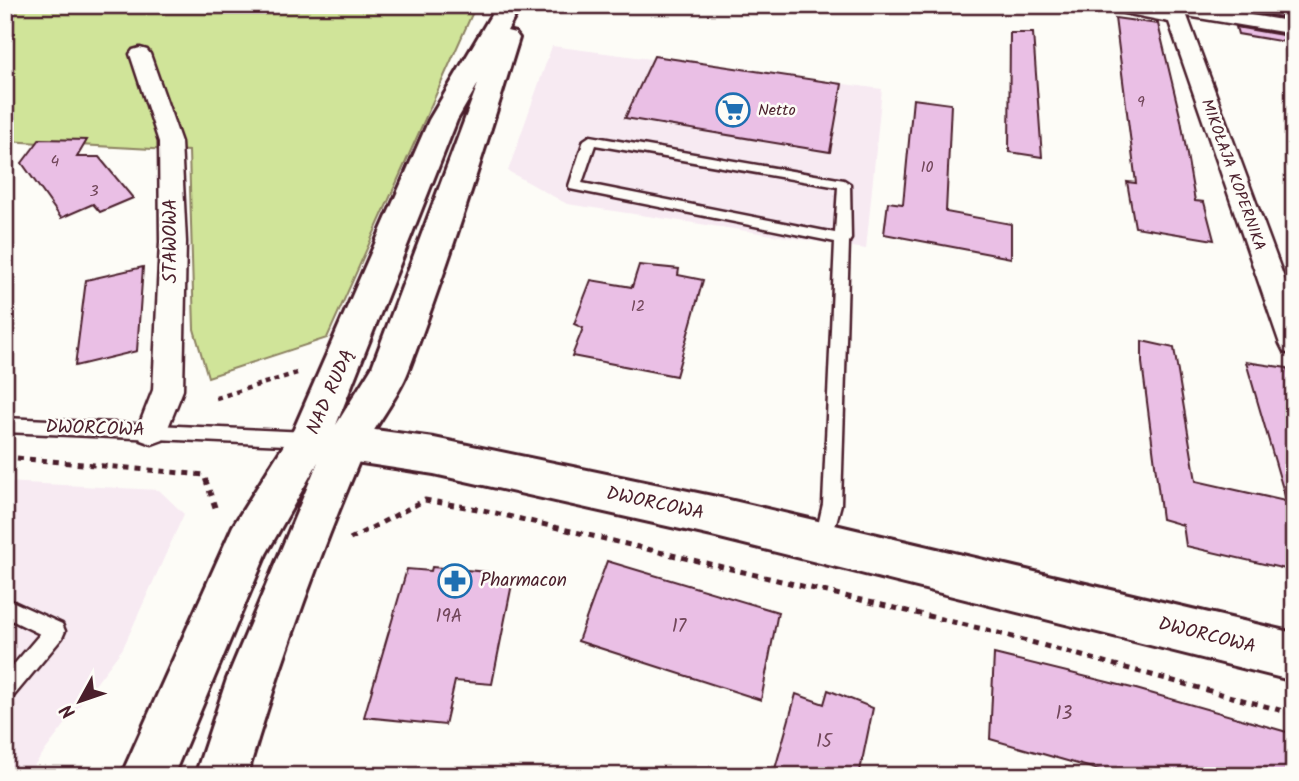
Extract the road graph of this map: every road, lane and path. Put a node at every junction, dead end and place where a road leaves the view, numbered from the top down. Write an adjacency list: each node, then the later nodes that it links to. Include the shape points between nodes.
1 (511, 5): 12 (main road, NAD RUDĄ, via 509,31 471,150 389,372)
2 (1111, 5): 3 (street)
3 (1176, 11): 4 (street); 7 (street, MIKOŁAJA KOPERNIKA)
4 (1294, 28)
5 (140, 54): 11 (street, STAWOWA, via 170,142 173,242 168,390)
6 (844, 239): 6 (lane, via 844,184 590,139 575,186); 16 (lane, via 832,504)
7 (1294, 344)
8 (302, 372): 9 (path)
9 (216, 398)
10 (5, 425): 11 (lane, DWORCOWA)
11 (152, 431): 12 (lane, DWORCOWA)
12 (329, 441): 16 (main road, DWORCOWA, via 476,465); 21 (main road, NAD RUDĄ, via 249,541); 22 (main road, NAD RUDĄ)
13 (5, 457): 14 (path, via 204,475)
14 (221, 524)
15 (348, 540): 20 (path, via 425,500 483,510 987,630)
16 (823, 543): 18 (main road, DWORCOWA)
17 (5, 607): 19 (lane, via 55,631)
18 (1294, 657)
19 (5, 691)
20 (1294, 715)
21 (147, 776)
22 (221, 776)

